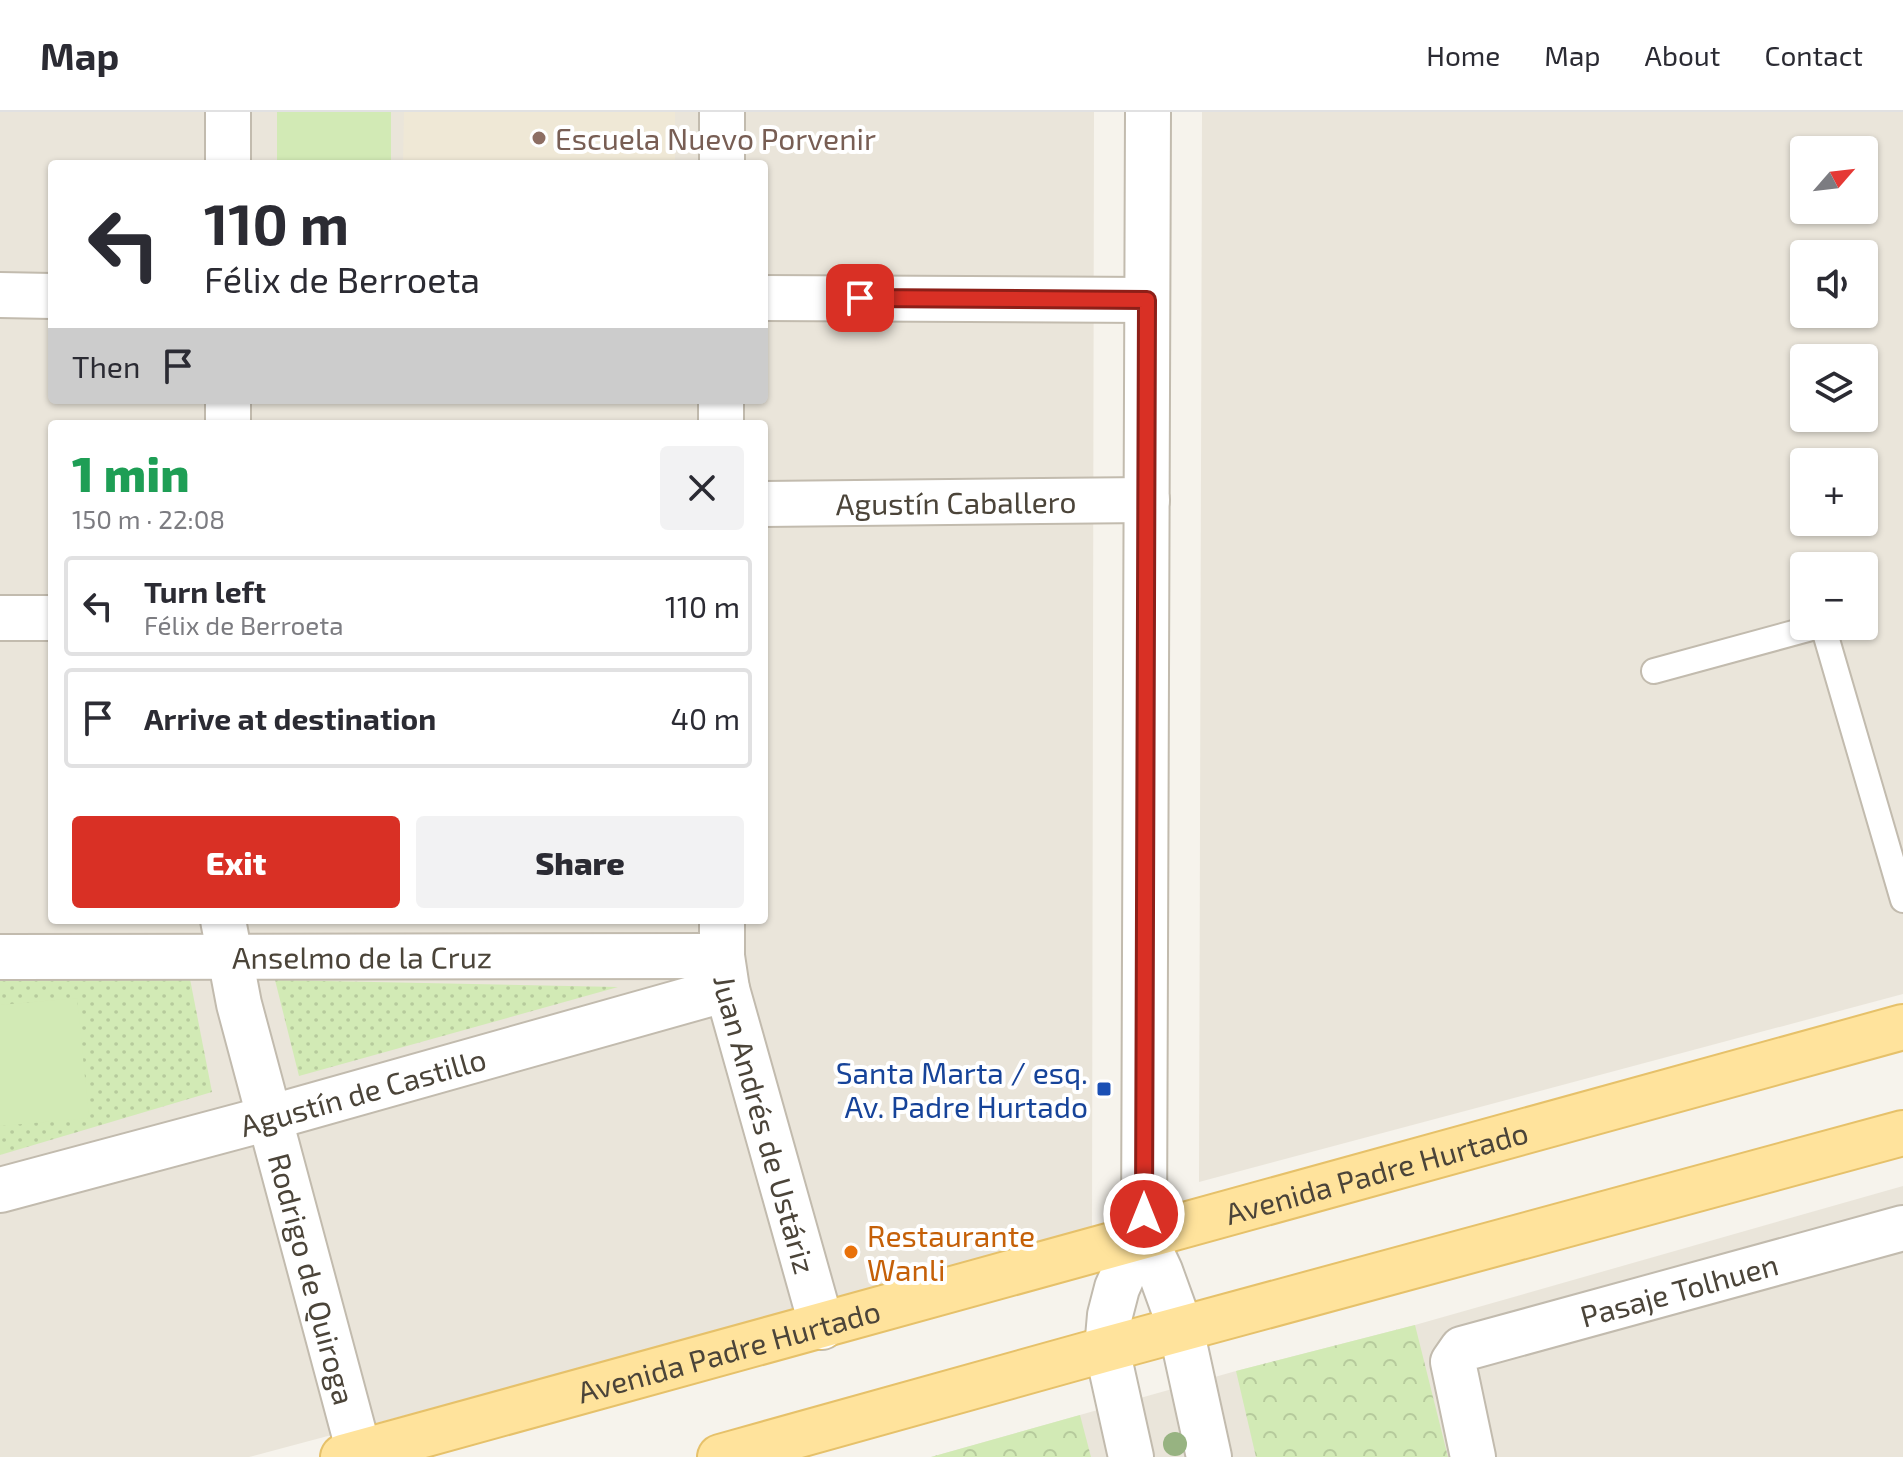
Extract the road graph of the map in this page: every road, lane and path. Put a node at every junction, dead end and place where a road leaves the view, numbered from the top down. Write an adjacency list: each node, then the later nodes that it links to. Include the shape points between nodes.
1 (228, 112): 4 (street)
2 (722, 112): 5 (street)
3 (1148, 112): 9 (street)
4 (228, 160)
5 (722, 160)
6 (0, 295): 7 (street)
7 (48, 296)
8 (768, 298): 9 (street)
9 (1147, 300): 10 (street)
10 (1147, 500): 11 (street, Agustín Caballero); 26 (street)
11 (768, 504)
12 (0, 618): 13 (street)
13 (48, 618)
14 (1790, 634): 16 (lane)
15 (1825, 640): 17 (lane)
16 (1654, 671)
17 (1903, 900)
18 (226, 939): 19 (street, Anselmo de la Cruz); 20 (street, Anselmo de la Cruz); 22 (street, Rodrigo de Quiroga)
19 (724, 955): 22 (street, Agustín de Castillo); 27 (street, Juan Andrés de Ustáriz)
20 (0, 957)
21 (1903, 1027): 26 (main road, Avenida Padre Hurtado)
22 (269, 1118): 24 (street, Agustín de Castillo); 30 (street, Rodrigo de Quiroga)
23 (1903, 1133): 28 (main road)
24 (0, 1190)
25 (1903, 1228): 34 (street, Pasaje Tolhuen, via 1470,1346 1453,1362)
26 (1144, 1237): 27 (main road, Avenida Padre Hurtado); 28 (street); 29 (street, via 1117,1288)
27 (822, 1327): 30 (main road, Avenida Padre Hurtado)
28 (1181, 1329): 29 (main road); 33 (street)
29 (1107, 1349): 31 (main road); 32 (street)
30 (351, 1455)
31 (720, 1457)
32 (1131, 1457)
33 (1209, 1457)
34 (1473, 1457)

